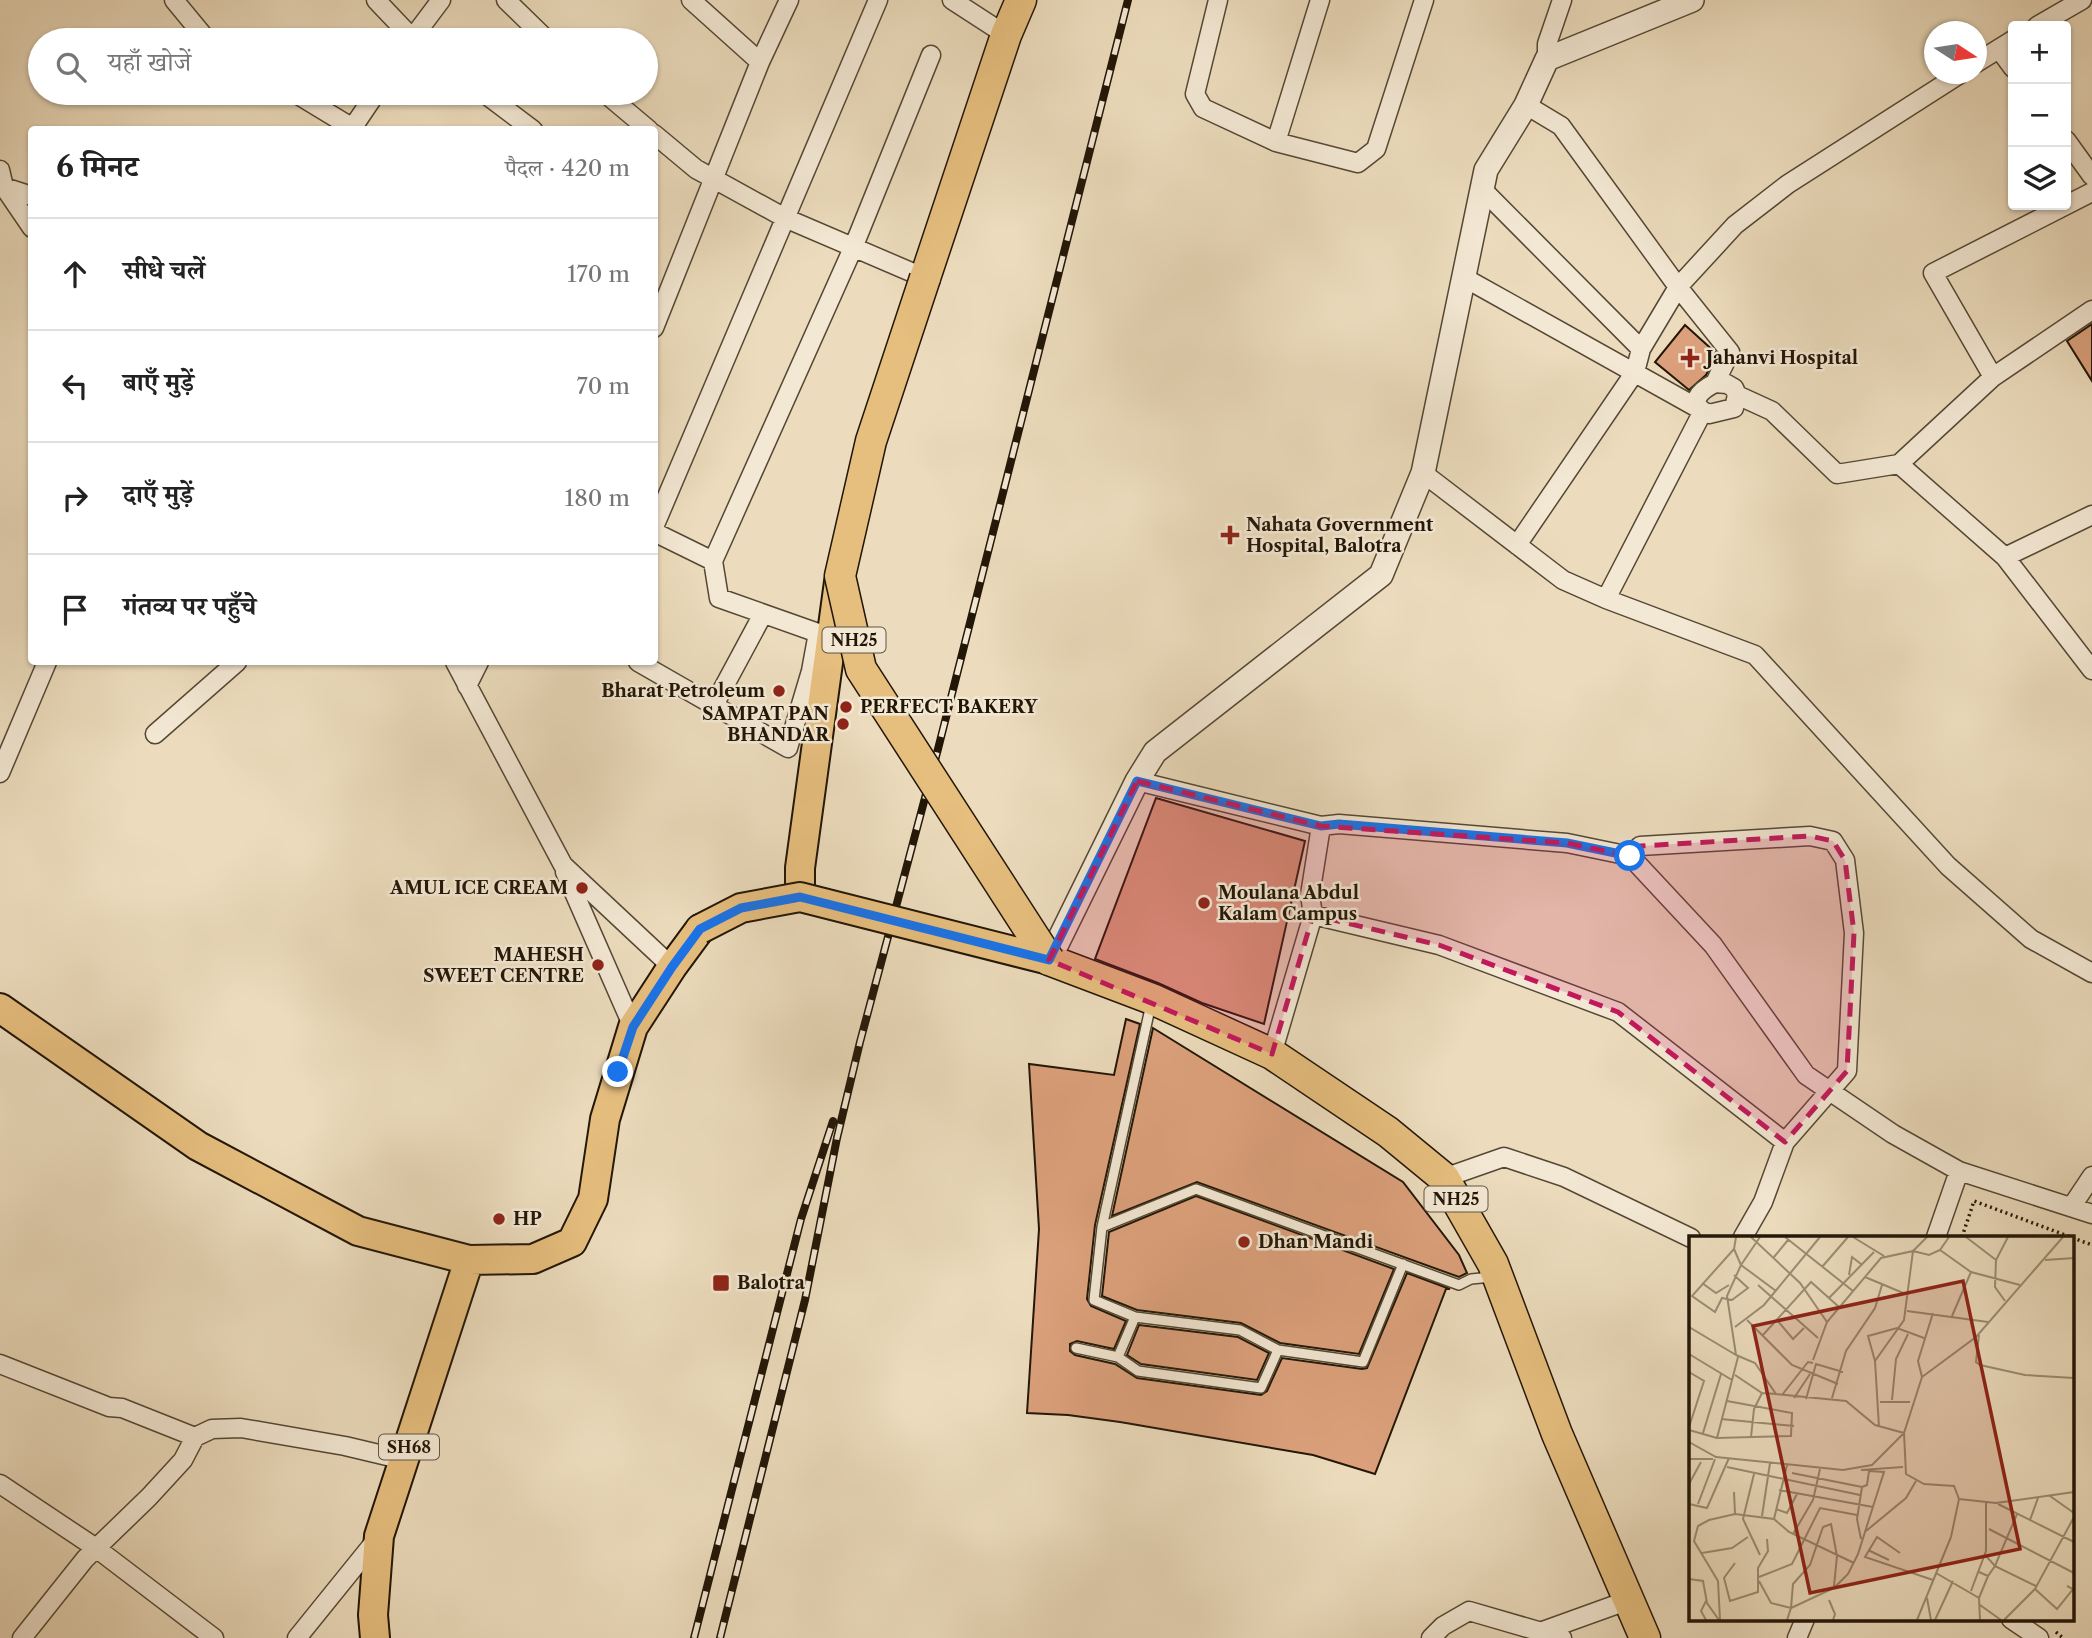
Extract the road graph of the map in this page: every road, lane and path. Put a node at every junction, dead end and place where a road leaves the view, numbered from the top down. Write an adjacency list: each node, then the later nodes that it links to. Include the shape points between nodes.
1 (174, 0): 17 (street)
2 (376, 0): 18 (street)
3 (441, 0): 19 (street)
4 (506, 0): 20 (street)
5 (691, 0): 26 (street)
6 (789, 0): 26 (street)
7 (878, 0): 46 (street)
8 (952, 0): 21 (street)
9 (1021, 0): 21 (highway, NH25)
10 (1218, 0): 38 (street, via 1195,94 1203,108)
11 (1320, 0): 38 (street)
12 (1424, 0): 38 (street, via 1376,149 1358,163)
13 (1562, 0): 25 (street, via 1547,44)
14 (1692, 0): 25 (street)
15 (2082, 0): 16 (street)
16 (2046, 21)
17 (197, 28)
18 (401, 28)
19 (421, 28)
20 (535, 28)
21 (1006, 36): 50 (highway, NH25)
22 (2006, 44): 24 (street)
23 (931, 54): 48 (street)
24 (1987, 56)
25 (1547, 59): 28 (street)
26 (760, 62): 42 (street)
27 (1944, 84): 51 (street, via 1787,184 1735,225)
28 (1526, 104): 43 (street, via 1486,170); 51 (street, via 1562,126)
29 (314, 105): 33 (street)
30 (368, 105): 34 (street)
31 (500, 105): 35 (street)
32 (619, 105): 36 (street)
33 (348, 126)
34 (355, 126)
35 (528, 126)
36 (644, 126)
37 (658, 137): 42 (street)
38 (1276, 142)
39 (2071, 147): 40 (street)
40 (2092, 176)
41 (2, 178): 45 (street); 47 (street)
42 (714, 179): 46 (street); 53 (street)
43 (1482, 189): 49 (street); 54 (street)
44 (2092, 192): 56 (street, via 1933,273)
45 (28, 194)
46 (785, 218): 48 (street); 63 (street)
47 (28, 221)
48 (853, 248): 50 (street); 67 (street)
49 (1463, 277): 55 (street); 61 (street)
50 (925, 278): 68 (highway, NH25, bridge, via 871,441)
51 (1678, 287): 54 (street); 57 (street, via 1730,352)
52 (2092, 310): 56 (street)
53 (658, 318)
54 (1641, 349): 55 (street)
55 (1635, 372): 59 (street); 65 (street)
56 (1993, 377): 60 (street)
57 (1715, 383): 58 (street, via 1732,386); 59 (street, via 1696,398)
58 (1737, 395): 59 (street, via 1734,408 1715,414); 60 (street, via 1772,411 1837,474)
59 (1703, 411): 69 (street)
60 (1899, 464): 66 (street)
61 (1423, 473): 65 (street); 81 (street, via 1381,575 1155,752)
62 (2092, 515): 66 (street)
63 (658, 520)
64 (658, 532): 67 (street)
65 (1517, 545): 69 (street, via 1563,580)
66 (2005, 557): 76 (street)
67 (713, 561): 70 (street, via 719,598)
68 (840, 576): 85 (main road, bridge); 87 (highway, NH25, bridge, via 861,669)
69 (1606, 599): 89 (street, via 1755,655 1948,866 2031,939)
70 (763, 614): 78 (street); 78 (street, via 818,633 788,748)
71 (46, 665): 80 (street)
72 (234, 665): 79 (street)
73 (457, 665): 77 (street)
74 (478, 665): 77 (street)
75 (643, 665): 78 (street)
76 (2092, 670)
77 (467, 685): 84 (street)
78 (713, 707)
79 (155, 734)
80 (0, 773)
81 (1137, 781): 82 (street); 87 (street)
82 (1321, 826): 83 (street, via 1567,843); 86 (street, via 1310,895)
83 (1630, 856): 94 (street, via 1713,945 1806,1075); 94 (street, via 1640,846 1810,836 1833,841 1845,860 1854,933 1847,1071)
84 (563, 865): 88 (street); 92 (street)
85 (800, 897): 87 (main road, bridge); 88 (main road, bridge, via 741,908 700,929)
86 (1313, 915): 93 (street); 95 (street, via 1439,946 1618,1012)
87 (1049, 960): 90 (highway, NH25)
88 (672, 967): 92 (main road)
89 (2092, 973)
90 (1152, 999): 93 (highway, NH25); 101 (lane)
91 (0, 1009): 109 (main road, via 198,1146 358,1231)
92 (633, 1027): 109 (main road, via 605,1119 593,1199 572,1242 533,1259)
93 (1272, 1054): 98 (highway, NH25, via 1388,1132)
94 (1829, 1090): 95 (street); 96 (street)
95 (1785, 1142): 102 (street, via 1763,1202)
96 (1959, 1171): 99 (street); 103 (street)
97 (2092, 1176): 99 (street)
98 (1444, 1178): 106 (street, via 1504,1157 1564,1177); 111 (highway, NH25)
99 (2073, 1206): 100 (street)
100 (2092, 1214)
101 (1102, 1227): 110 (lane, via 1196,1189); 112 (lane, via 1094,1300)
102 (1744, 1236)
103 (1936, 1236)
104 (1962, 1236): 105 (path, via 1974,1201)
105 (2068, 1236)
106 (1689, 1237)
107 (2074, 1238): 108 (path)
108 (2092, 1245)
109 (469, 1260): 120 (main road, SH68)
110 (1403, 1264): 111 (lane, via 1459,1285); 114 (lane, via 1363,1362)
111 (1497, 1276): 124 (highway, NH25, via 1557,1434)
112 (1135, 1317): 114 (lane, via 1240,1330); 115 (lane)
113 (1076, 1348): 115 (lane)
114 (1278, 1350): 115 (lane, via 1261,1388 1138,1371)
115 (1118, 1357)
116 (0, 1364): 118 (street)
117 (0, 1378): 118 (street)
118 (36, 1379): 119 (street)
119 (195, 1437): 120 (street, via 212,1429 241,1428); 123 (street, via 183,1460)
120 (404, 1460): 122 (main road, SH68)
121 (0, 1484): 123 (street)
122 (379, 1536): 130 (street); 131 (main road, SH68)
123 (96, 1548): 128 (street); 129 (street)
124 (1629, 1600): 127 (street); 134 (highway, NH25)
125 (1805, 1620): 135 (street)
126 (2012, 1620): 136 (street)
127 (1543, 1631): 132 (street, via 1469,1611); 133 (street)
128 (22, 1638)
129 (214, 1638)
130 (297, 1638)
131 (375, 1638)
132 (1432, 1638)
133 (1562, 1638)
134 (1645, 1638)
135 (1797, 1638)
136 (2039, 1638)

